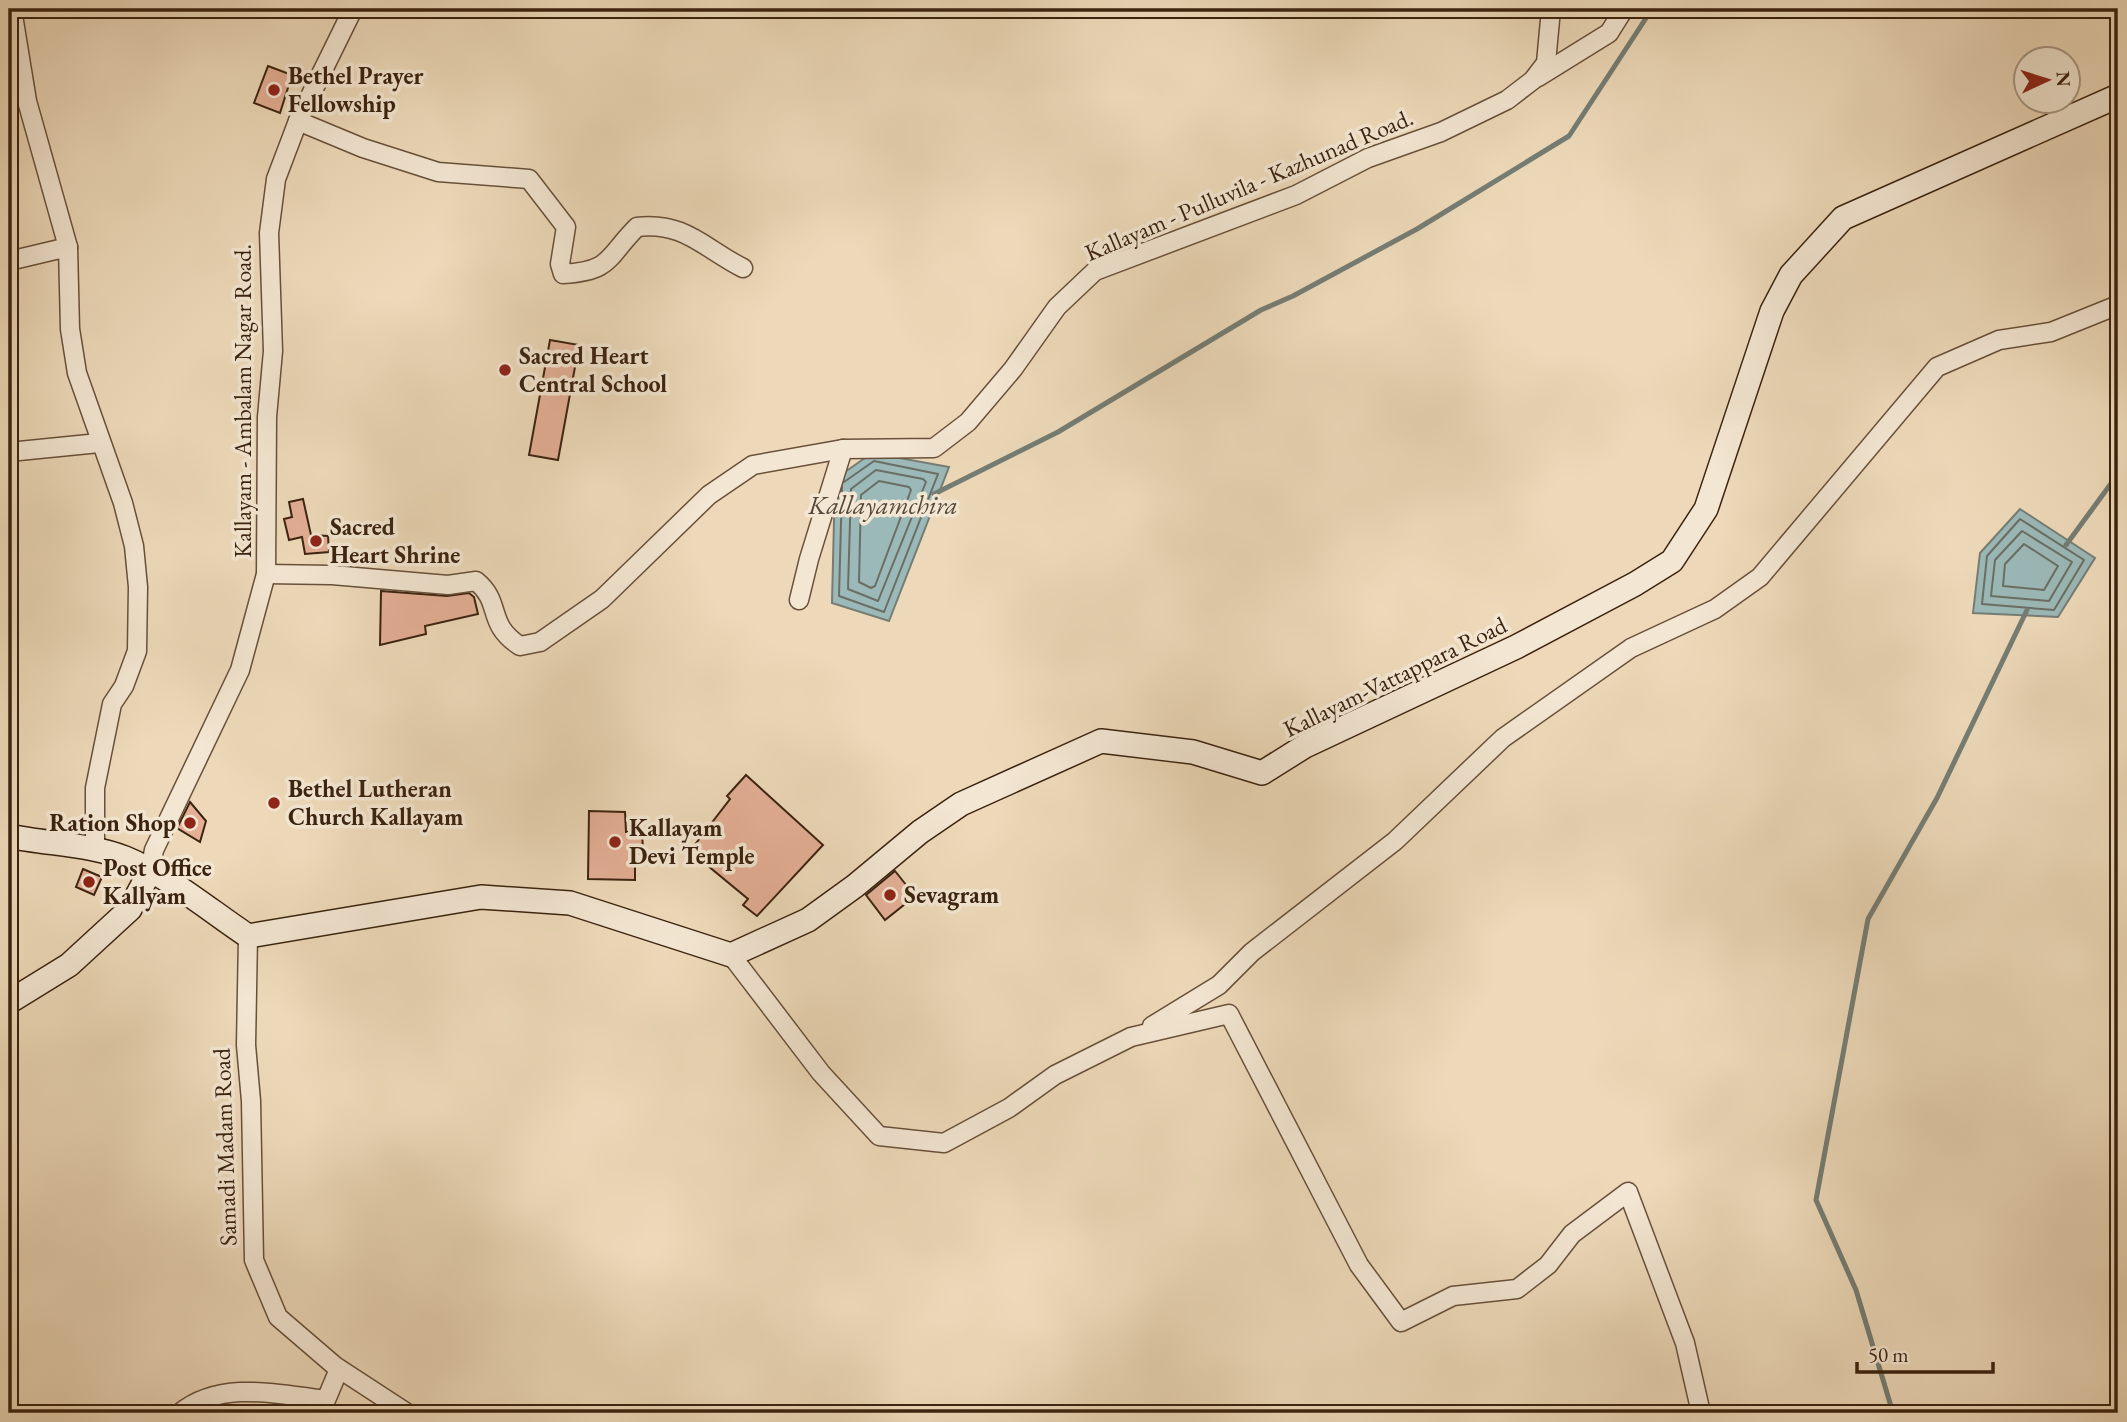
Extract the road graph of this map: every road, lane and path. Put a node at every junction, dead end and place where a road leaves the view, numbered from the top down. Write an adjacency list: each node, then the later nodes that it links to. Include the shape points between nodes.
1 (12, 9): 8 (street, via 27,100)
2 (353, 9): 7 (street, Kallayam - Ambalam Nagar Road.)
3 (1551, 9): 5 (street, via 1546,63)
4 (1624, 9): 5 (street, Kallayam - Pulluvila - Kazhunad Road., via 1609,33)
5 (1535, 78): 13 (street, Kallayam - Pulluvila - Kazhunad Road., via 1507,100 1441,132 1368,158 1285,199 1095,271 1058,307 968,422 934,448)
6 (2118, 96): 21 (street, Kallayam-Vattappara Road, via 1843,218 1791,275 1772,311 1706,509 1677,556 1663,567 1516,647 1305,746 1262,773 1193,752 1111,740 1066,755 961,804 808,919)
7 (298, 121): 10 (street, via 438,172 529,179 566,227 560,264 564,274 605,266 637,227 655,225 694,236); 15 (street, Kallayam - Ambalam Nagar Road., via 276,179 269,233 273,351 267,417)
8 (68, 247): 9 (street); 12 (street, via 75,362)
9 (9, 261)
10 (743, 268)
11 (2118, 305): 23 (street, via 2051,332 1999,340 1937,367 1760,577 1715,609 1631,648 1503,738 1395,841 1252,952 1219,985)
12 (99, 443): 14 (street); 18 (street, via 134,546 140,631 124,686 112,704 95,788)
13 (843, 449): 15 (street, Kallayam - Pulluvila - Kazhunad Road., via 754,465 709,495 601,599 540,642 520,646 509,639 497,625 488,591 476,581 448,584); 16 (street)
14 (9, 452)
15 (266, 574): 19 (street, Kallayam - Ambalam Nagar Road., via 240,670 154,850)
16 (799, 600)
17 (9, 836): 18 (street)
18 (95, 849): 19 (street)
19 (150, 871): 20 (street); 22 (street, via 120,919 69,965)
20 (248, 936): 21 (street, via 481,897 570,903); 24 (street, Samadi Madam Road, via 244,992 254,1259 278,1317)
21 (731, 955): 23 (street, via 821,1073 879,1136 944,1143 1009,1108 1055,1075)
22 (9, 1002)
23 (1131, 1037): 27 (street, via 1229,1014 1359,1265 1401,1322 1453,1296 1517,1289 1548,1265 1572,1234 1628,1192 1685,1343)
24 (339, 1369): 25 (street, via 326,1400 234,1392 201,1398); 26 (street, Samadi Madam Road)
25 (180, 1413)
26 (407, 1413)
27 (1701, 1413)

